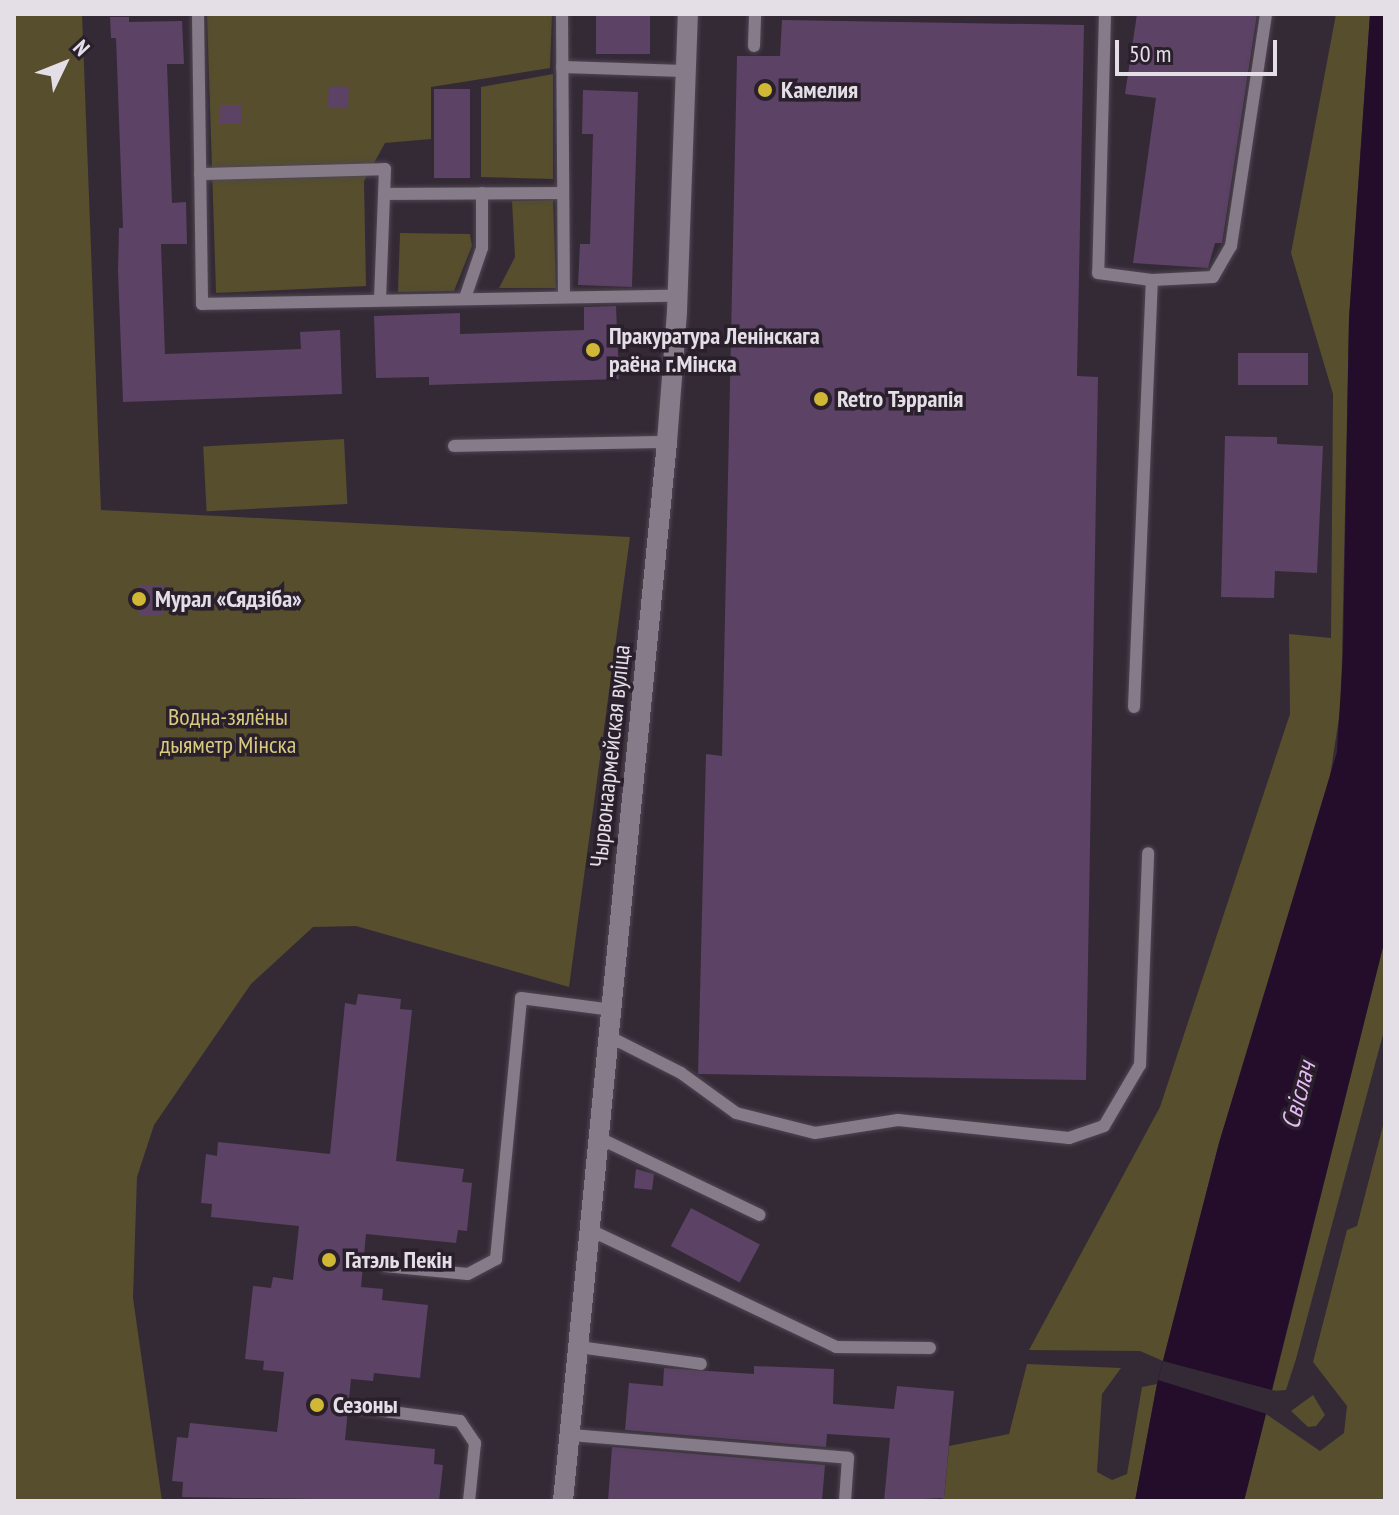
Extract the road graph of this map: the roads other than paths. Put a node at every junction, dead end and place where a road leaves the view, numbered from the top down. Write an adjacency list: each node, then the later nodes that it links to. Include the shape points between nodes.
1 (198, 14): 10 (lane)
2 (562, 14): 8 (lane)
3 (688, 14): 9 (street, Чырвонаармейская вуліца)
4 (755, 14): 7 (lane)
5 (1105, 14): 14 (lane, via 1098,273)
6 (1266, 14): 14 (lane, via 1231,246 1213,277)
7 (754, 46)
8 (562, 67): 9 (lane); 12 (lane)
9 (685, 71): 16 (street, Чырвонаармейская вуліца)
10 (200, 174): 13 (lane, via 385,169); 18 (lane, via 202,304)
11 (482, 193): 12 (lane); 13 (lane); 17 (lane, via 482,248)
12 (563, 193): 15 (lane)
13 (384, 194): 18 (lane)
14 (1152, 280): 21 (lane)
15 (564, 296): 16 (lane); 17 (lane)
16 (677, 296): 19 (street, Чырвонаармейская вуліца)
17 (465, 298): 18 (lane)
18 (380, 299)
19 (667, 442): 20 (lane); 23 (street, Чырвонаармейская вуліца)
20 (454, 446)
21 (1134, 707)
22 (1148, 853): 24 (lane, via 1140,1065 1104,1126 1081,1134 1069,1138 898,1120 815,1133 736,1113 681,1073)
23 (612, 1010): 24 (street, Чырвонаармейская вуліца); 28 (lane, via 521,998 496,1259 468,1274)
24 (610, 1037): 25 (street, Чырвонаармейская вуліца)
25 (599, 1138): 26 (lane); 27 (street, Чырвонаармейская вуліца)
26 (760, 1215)
27 (590, 1230): 29 (street, Чырвонаармейская вуліца); 30 (lane, via 836,1347)
28 (385, 1266)
29 (579, 1347): 31 (lane); 33 (street, Чырвонаармейская вуліца)
30 (930, 1348)
31 (701, 1364)
32 (361, 1408): 34 (lane, via 460,1421 475,1443)
33 (571, 1435): 35 (street, Чырвонаармейская вуліца); 36 (lane, via 848,1458)
34 (469, 1501)
35 (563, 1501)
36 (845, 1501)

